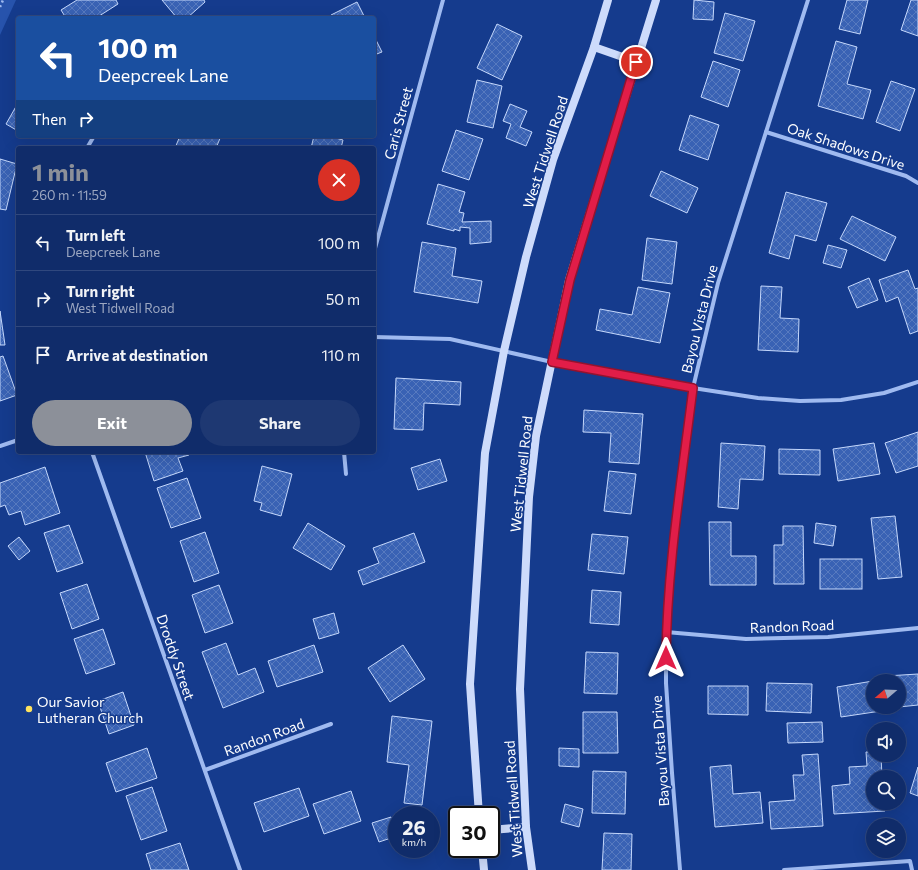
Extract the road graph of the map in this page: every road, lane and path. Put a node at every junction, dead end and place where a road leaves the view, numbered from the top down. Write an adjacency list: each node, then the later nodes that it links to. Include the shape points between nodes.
1 (3, 0): 6 (path)
2 (443, 0): 11 (street, Caris Street)
3 (608, 0): 7 (main road, West Tidwell Road)
4 (656, 0): 8 (main road, West Tidwell Road)
5 (808, 0): 9 (street, Bayou Vista Drive)
6 (0, 8)
7 (594, 47): 8 (main road); 13 (main road, West Tidwell Road, via 554,160 526,257)
8 (636, 62): 14 (main road, West Tidwell Road, via 570,280)
9 (766, 132): 10 (street, Oak Shadows Drive, via 906,176); 16 (street, Bayou Vista Drive, via 718,283)
10 (918, 183)
11 (376, 245)
12 (376, 337): 13 (street, via 450,339)
13 (504, 351): 14 (street); 26 (main road, West Tidwell Road, via 485,453 470,684)
14 (552, 362): 16 (street); 27 (main road, West Tidwell Road, via 536,436 529,497 520,689)
15 (918, 382): 16 (street, via 884,393 841,400 758,398)
16 (693, 388): 23 (street, Bayou Vista Drive)
17 (16, 441): 18 (street)
18 (0, 446)
19 (93, 454): 25 (street, Droddy Street)
20 (344, 454): 21 (street)
21 (346, 474)
22 (918, 628): 23 (street, Randon Road, via 828,637 746,639)
23 (666, 632): 33 (street, Bayou Vista Drive, via 666,683)
24 (331, 724): 25 (street, Randon Road)
25 (204, 770): 30 (street, Droddy Street)
26 (478, 806)
27 (526, 827): 28 (main road); 32 (main road, West Tidwell Road)
28 (500, 829)
29 (483, 858): 31 (main road)
30 (240, 870)
31 (484, 870)
32 (532, 870)
33 (680, 870)
34 (784, 870): 35 (street, via 910,861)
35 (912, 870)

